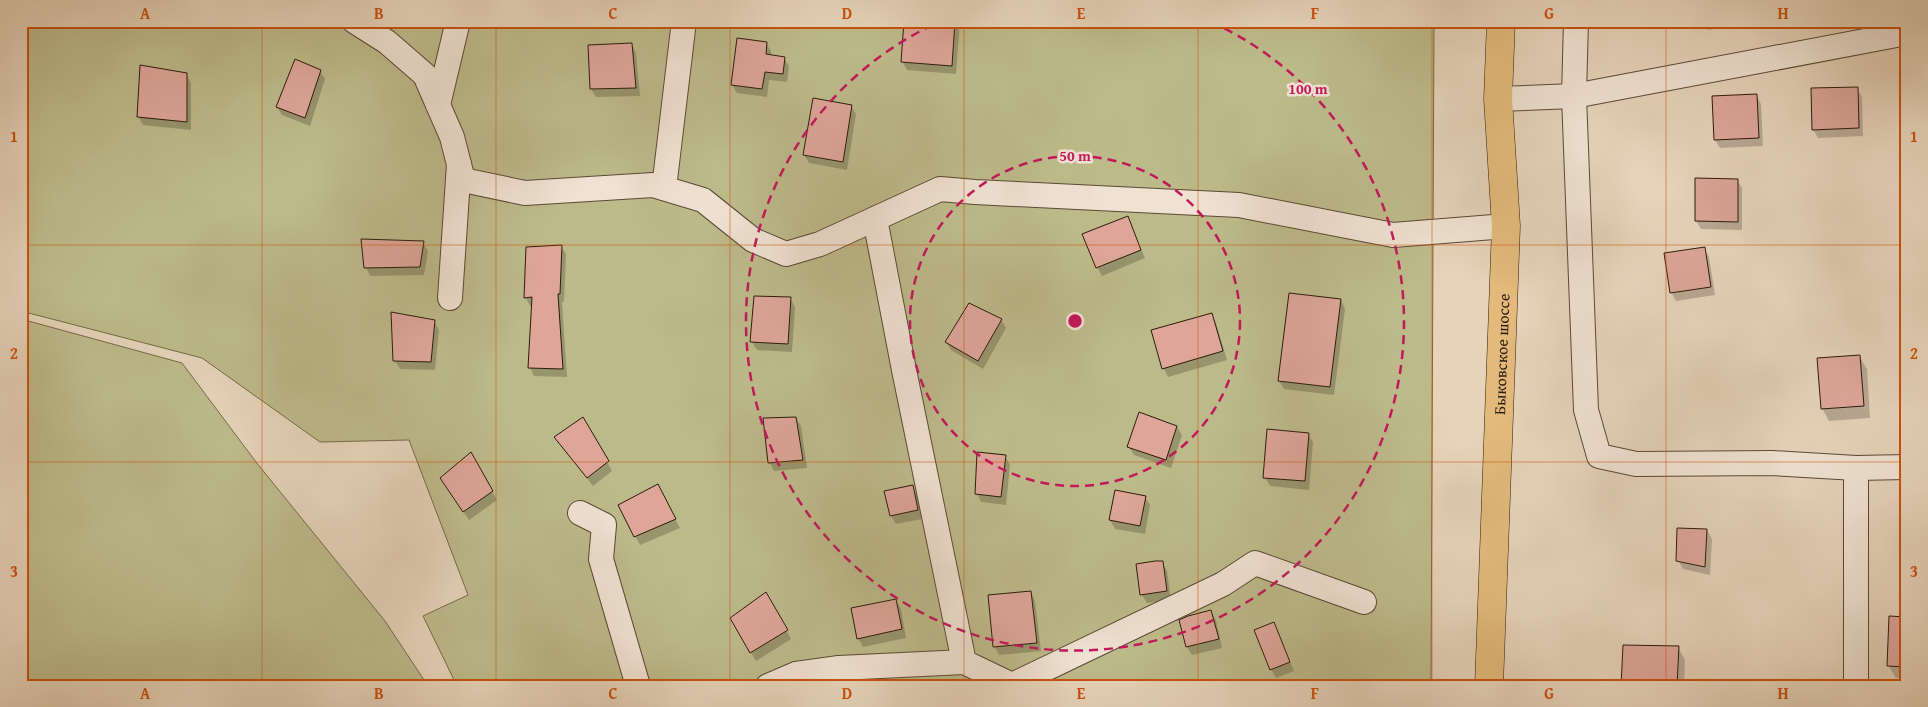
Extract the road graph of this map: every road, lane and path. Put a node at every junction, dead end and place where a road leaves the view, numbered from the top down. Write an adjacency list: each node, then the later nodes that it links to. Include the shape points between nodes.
1 (354, 21): 9 (street, via 387,42 425,75)
2 (458, 21): 9 (street)
3 (684, 21): 11 (street)
4 (1501, 21): 8 (main road, Быковское шоссе)
5 (1576, 21): 7 (street)
6 (1907, 33): 7 (street)
7 (1574, 96): 8 (street); 16 (street, via 1586,410 1599,456 1636,464 1772,463)
8 (1498, 99): 13 (main road, Быковское шоссе)
9 (438, 105): 10 (street, via 452,136)
10 (459, 164): 11 (street, via 463,180 525,193 653,185); 14 (street)
11 (664, 188): 12 (street, via 704,200 754,240 786,254 820,244)
12 (875, 219): 13 (street, via 940,189 1239,205 1393,235); 19 (street)
13 (1506, 226): 23 (main road, Быковское шоссе)
14 (450, 298)
15 (1907, 466): 16 (street)
16 (1856, 468): 24 (street)
17 (580, 514): 21 (street, via 604,525 601,559)
18 (1364, 602): 20 (street, via 1255,562 1222,584 1012,686)
19 (964, 662): 20 (street); 22 (street, via 839,668 796,674)
20 (996, 681)
21 (638, 686)
22 (768, 686)
23 (1489, 686)
24 (1856, 686)

